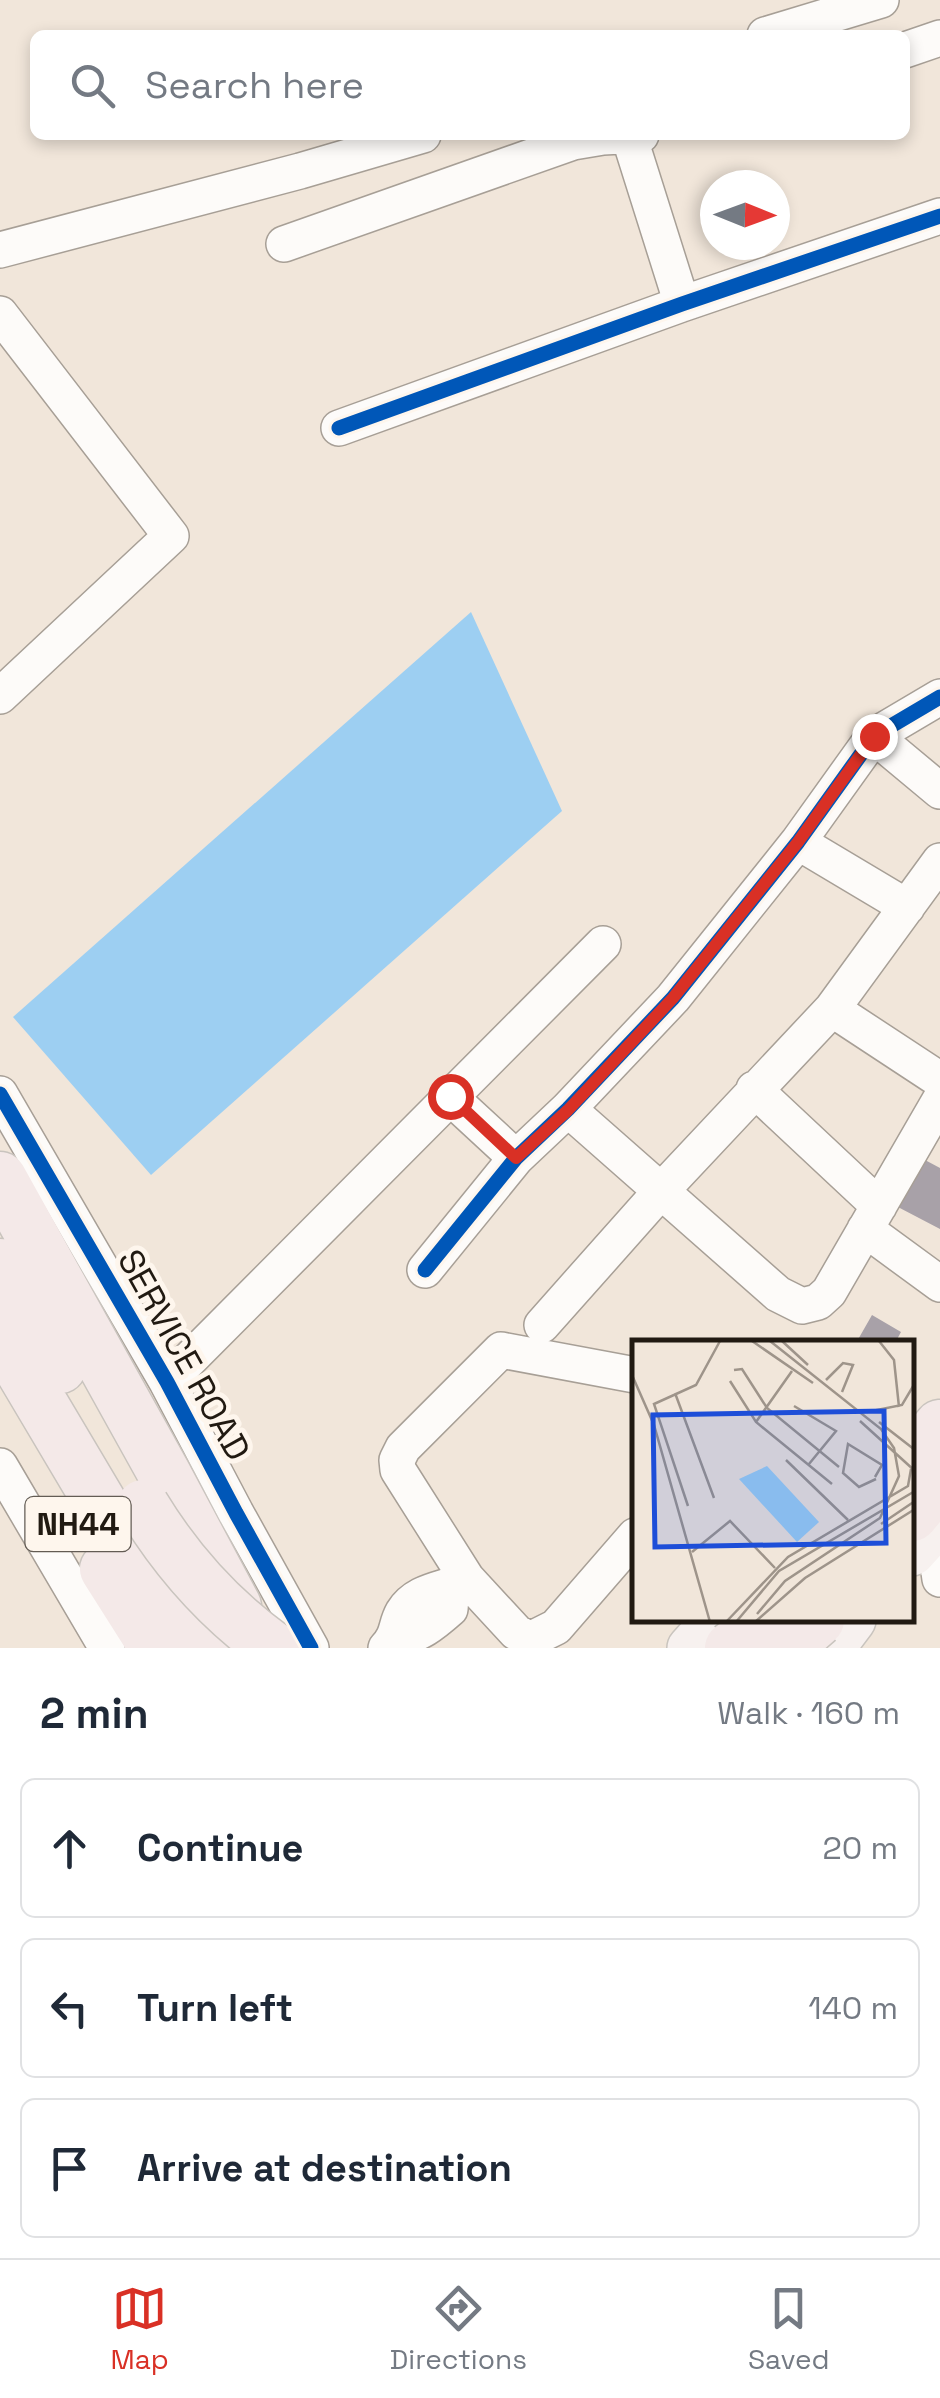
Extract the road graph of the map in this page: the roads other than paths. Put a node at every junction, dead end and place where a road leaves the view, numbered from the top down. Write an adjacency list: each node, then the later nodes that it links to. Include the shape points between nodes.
1 (880, 0): 2 (street)
2 (781, 30)
3 (940, 38): 4 (street)
4 (910, 48)
5 (406, 140): 10 (street)
6 (583, 140): 9 (street)
7 (630, 140): 11 (street)
8 (940, 216): 11 (street)
9 (284, 244)
10 (0, 250)
11 (682, 304): 13 (street)
12 (0, 314): 14 (street, via 171,536)
13 (339, 428)
14 (0, 696)
15 (940, 697): 16 (street)
16 (874, 736): 17 (street); 18 (street)
17 (940, 791)
18 (798, 842): 20 (street); 28 (street, via 673,998)
19 (940, 861): 20 (street)
20 (907, 907): 22 (street)
21 (603, 944): 26 (street)
22 (832, 1008): 23 (street); 24 (street)
23 (940, 1080)
24 (754, 1090): 31 (street); 32 (street)
25 (0, 1094): 39 (street, SERVICE ROAD)
26 (450, 1096): 29 (street); 39 (street)
27 (940, 1100): 32 (street)
28 (568, 1110): 29 (street); 31 (street)
29 (516, 1158): 34 (street)
30 (0, 1178): 57 (highway, NH44)
31 (661, 1191): 32 (street, via 778,1294 802,1306 829,1292); 36 (street)
32 (872, 1217): 35 (street)
33 (0, 1265): 58 (highway, bridge, via 160,1534 201,1586)
34 (425, 1270)
35 (940, 1284)
36 (542, 1325)
37 (0, 1334): 56 (highway, via 130,1553)
38 (632, 1373): 47 (street, via 501,1350 404,1448 398,1470)
39 (167, 1382): 59 (street, SERVICE ROAD)
40 (0, 1400): 55 (highway, NH44)
41 (940, 1401): 43 (highway)
42 (940, 1426): 44 (highway)
43 (915, 1430)
44 (915, 1455)
45 (0, 1466): 54 (street)
46 (632, 1539): 47 (street, via 556,1627 530,1640)
47 (460, 1583): 53 (street, via 436,1621)
48 (712, 1623): 60 (main road)
49 (755, 1623): 61 (highway)
50 (763, 1623): 61 (highway, bridge)
51 (813, 1623): 62 (highway, bridge)
52 (851, 1623): 63 (main road)
53 (391, 1643)
54 (108, 1648)
55 (156, 1648)
56 (216, 1648)
57 (257, 1648)
58 (273, 1648)
59 (311, 1648)
60 (690, 1648)
61 (733, 1648)
62 (788, 1648)
63 (832, 1648)

